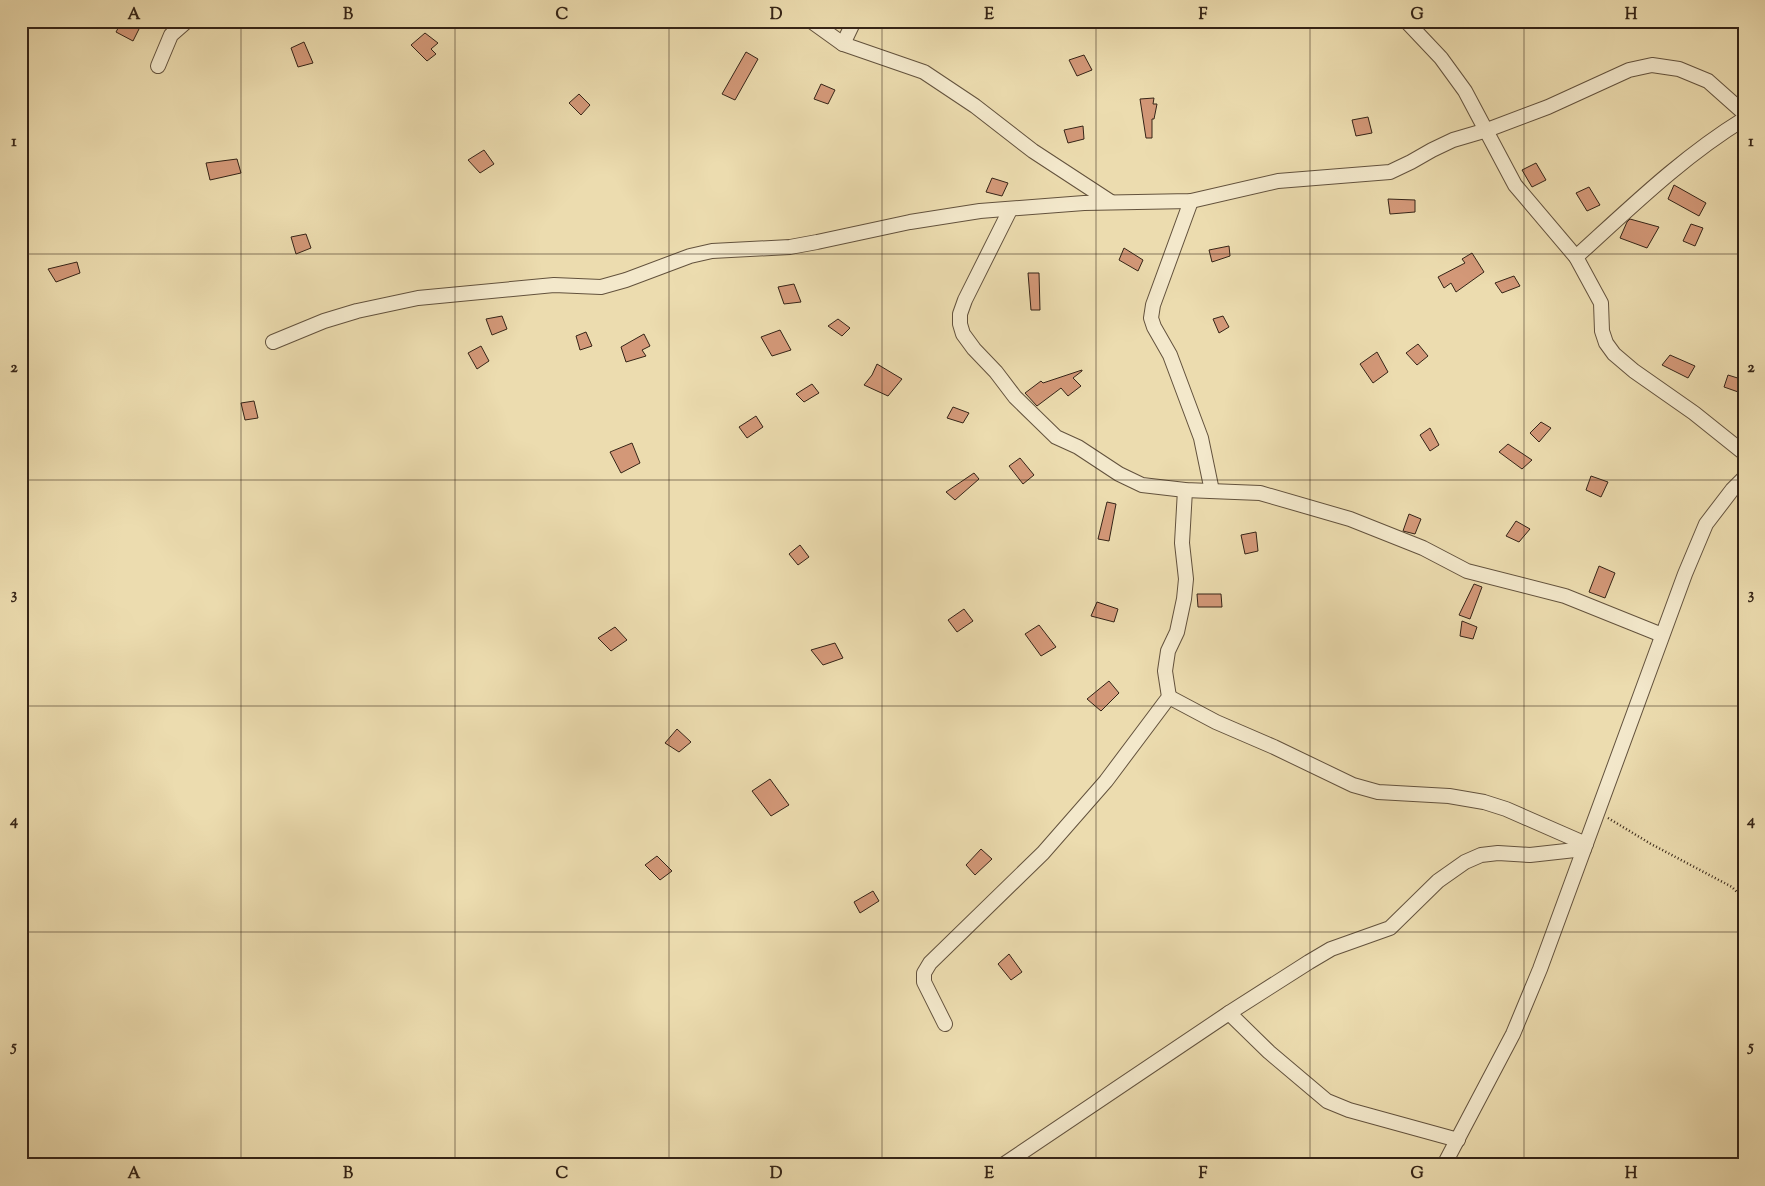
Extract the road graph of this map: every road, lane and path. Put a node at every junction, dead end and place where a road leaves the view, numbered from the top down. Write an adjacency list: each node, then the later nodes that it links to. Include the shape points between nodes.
1 (187, 21): 6 (street, via 171,35)
2 (811, 21): 5 (street)
3 (854, 21): 5 (street)
4 (1406, 21): 9 (street, via 1441,58)
5 (843, 44): 11 (street, via 924,72)
6 (158, 66)
7 (1744, 113): 9 (street, via 1708,81 1679,69 1652,65 1629,70 1548,107)
8 (1744, 119): 13 (street, via 1666,176)
9 (1487, 130): 10 (street, via 1453,140 1390,172 1278,181); 13 (street, via 1515,185)
10 (1191, 201): 11 (street); 18 (street, via 1151,318 1170,355 1201,438)
11 (1111, 203): 12 (street)
12 (1010, 210): 14 (street, via 980,211 910,222 790,246 712,251 602,287 554,285 418,298 324,321); 17 (street, via 965,300 960,314 963,334 1015,397 1056,437 1078,446 1119,474 1142,485)
13 (1576, 257): 15 (street, via 1601,303 1602,331 1614,354)
14 (273, 342)
15 (1744, 453)
16 (1744, 478): 19 (street, via 1706,524)
17 (1185, 490): 18 (street); 20 (street, via 1182,543 1186,578 1184,599 1164,671)
18 (1212, 490): 19 (street, via 1260,493 1350,519 1423,548 1467,572 1565,596)
19 (1662, 635): 21 (street)
20 (1169, 697): 22 (street, via 1353,785 1378,792 1449,796 1484,802 1506,809); 25 (street, via 1106,781 1043,853 930,963 924,973 924,982)
21 (1598, 812): 22 (street); 23 (path, via 1732,887)
22 (1585, 847): 24 (street, via 1530,855 1481,855 1465,862 1438,881 1390,928 1331,949); 26 (street, via 1514,1034)
23 (1744, 899)
24 (1229, 1012): 26 (street, via 1269,1052 1327,1101); 27 (street)
25 (945, 1024)
26 (1458, 1140): 28 (street)
27 (1003, 1165)
28 (1444, 1165)

